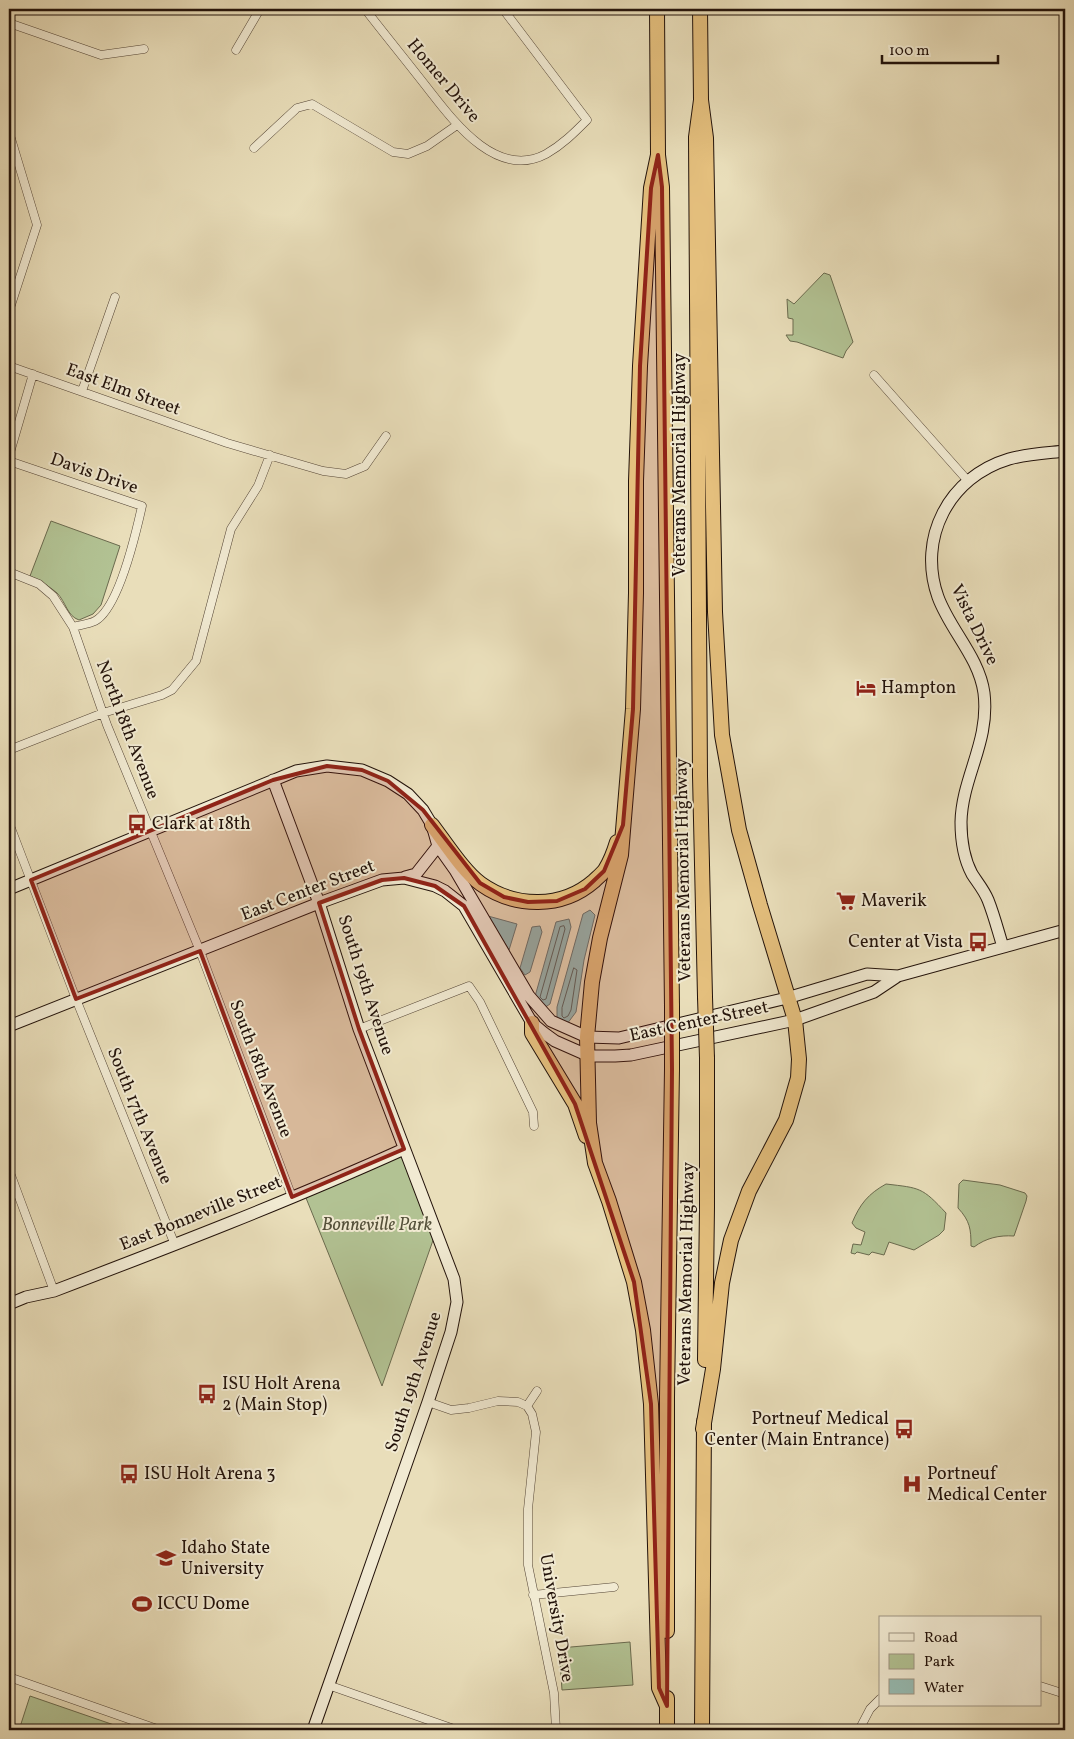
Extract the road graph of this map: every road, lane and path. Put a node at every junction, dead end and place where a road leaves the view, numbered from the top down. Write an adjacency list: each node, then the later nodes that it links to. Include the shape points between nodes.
1 (260, 9): 8 (street)
2 (365, 9): 10 (street, Homer Drive)
3 (503, 9): 10 (street, Homer Drive, via 587,120 569,138 544,155 525,160 508,159 484,149)
4 (657, 9): 13 (highway, Veterans Memorial Highway)
5 (700, 9): 9 (highway, Veterans Memorial Highway)
6 (9, 23): 7 (street, via 101,55)
7 (144, 49)
8 (236, 50)
9 (701, 100): 44 (highway, via 706,138 714,603 722,735 739,830); 63 (highway, Veterans Memorial Highway, bridge, via 696,146 700,766 707,1058)
10 (457, 125): 12 (street, via 421,149 408,154 393,152 312,104 297,108)
11 (9, 132): 15 (street, via 37,225)
12 (254, 148)
13 (658, 155): 33 (highway, via 651,188 640,366 633,709); 71 (highway, Veterans Memorial Highway, bridge, via 662,187 672,1006)
14 (114, 298): 19 (street)
15 (9, 311)
16 (9, 366): 17 (street, East Elm Street)
17 (33, 374): 19 (street, East Elm Street); 23 (street)
18 (874, 375): 25 (street)
19 (82, 391): 22 (street, East Elm Street)
20 (386, 436): 22 (street, East Elm Street, via 365,466 346,474 323,471)
21 (1065, 452): 25 (main road, Vista Drive, via 1010,458)
22 (270, 455): 28 (street, via 258,486 231,529 196,661 172,690)
23 (9, 456)
24 (9, 461): 27 (street, Davis Drive, via 142,506 120,584 108,608 96,621)
25 (968, 480): 41 (main road, Vista Drive, via 950,501 937,526 932,556 938,597 974,664 984,691 983,733 962,810 962,840 966,860 987,898)
26 (9, 572): 27 (street, North 18th Avenue, via 39,584 52,596)
27 (73, 628): 28 (street, North 18th Avenue)
28 (103, 713): 29 (street); 34 (street, North 18th Avenue)
29 (9, 750)
30 (273, 780): 32 (main road, East Center Street, via 327,766 362,770 388,780 408,794); 34 (main road, East Center Street); 39 (main road, South 19th Avenue)
31 (9, 823): 37 (street, South 17th Avenue)
32 (432, 825): 33 (highway, via 480,883 504,897 543,902 572,896 604,871); 35 (main road, East Center Street)
33 (623, 825): 50 (highway, via 621,855 592,982)
34 (150, 832): 37 (main road, East Center Street); 42 (street, North 18th Avenue)
35 (438, 846): 36 (main road, via 416,874); 50 (main road, East Center Street, via 529,996 551,1021)
36 (404, 878): 39 (main road, East Center Street, via 382,880); 47 (main road, East Center Street, via 435,886 464,906)
37 (31, 880): 38 (main road, East Center Street); 45 (street, South 17th Avenue)
38 (9, 889)
39 (320, 903): 42 (main road, East Center Street); 49 (main road, South 19th Avenue)
40 (1065, 930): 41 (main road, East Center Street)
41 (1003, 947): 43 (main road, East Center Street)
42 (200, 951): 45 (main road, East Center Street); 56 (street, South 18th Avenue)
43 (898, 976): 44 (main road, East Center Street, via 867,974); 46 (main road, East Center Street, via 874,992)
44 (787, 998): 46 (highway); 50 (main road, East Center Street, via 619,1038)
45 (76, 999): 48 (main road, East Center Street); 57 (street, South 17th Avenue)
46 (796, 1020): 51 (main road, East Center Street, via 631,1054); 63 (highway, via 798,1078 786,1120 749,1191 731,1240 722,1283)
47 (532, 1023): 51 (main road, East Center Street, via 555,1041); 54 (highway, via 532,1033 575,1104)
48 (9, 1026)
49 (359, 1028): 52 (street, via 469,986 480,1002 533,1112); 53 (main road, South 19th Avenue)
50 (587, 1037): 51 (highway)
51 (589, 1056): 54 (highway, via 589,1123)
52 (534, 1126)
53 (404, 1149): 56 (main road, East Bonneville Street); 61 (main road, South 19th Avenue, via 454,1280 457,1302)
54 (595, 1163): 71 (highway, via 610,1200 634,1282 643,1330 651,1404 659,1688)
55 (9, 1170): 58 (street)
56 (292, 1197): 57 (main road, East Bonneville Street)
57 (175, 1245): 58 (main road, East Bonneville Street)
58 (54, 1291): 59 (main road, East Bonneville Street)
59 (9, 1304)
60 (537, 1391): 62 (street)
61 (428, 1402): 62 (street, via 451,1410 498,1401); 67 (main road, South 19th Avenue)
62 (527, 1406): 65 (street, University Drive, via 536,1432 528,1509 528,1565)
63 (704, 1429): 77 (highway, Veterans Memorial Highway)
64 (614, 1587): 65 (street)
65 (533, 1595): 75 (street, University Drive, via 554,1693)
66 (9, 1677): 72 (street)
67 (328, 1685): 73 (main road, South 19th Avenue); 74 (street)
68 (1042, 1687): 69 (street)
69 (1065, 1694)
70 (879, 1701): 78 (street, via 870,1709)
71 (667, 1706): 76 (highway, Veterans Memorial Highway)
72 (160, 1730)
73 (313, 1730)
74 (457, 1730)
75 (556, 1730)
76 (667, 1730)
77 (702, 1730)
78 (859, 1730)

